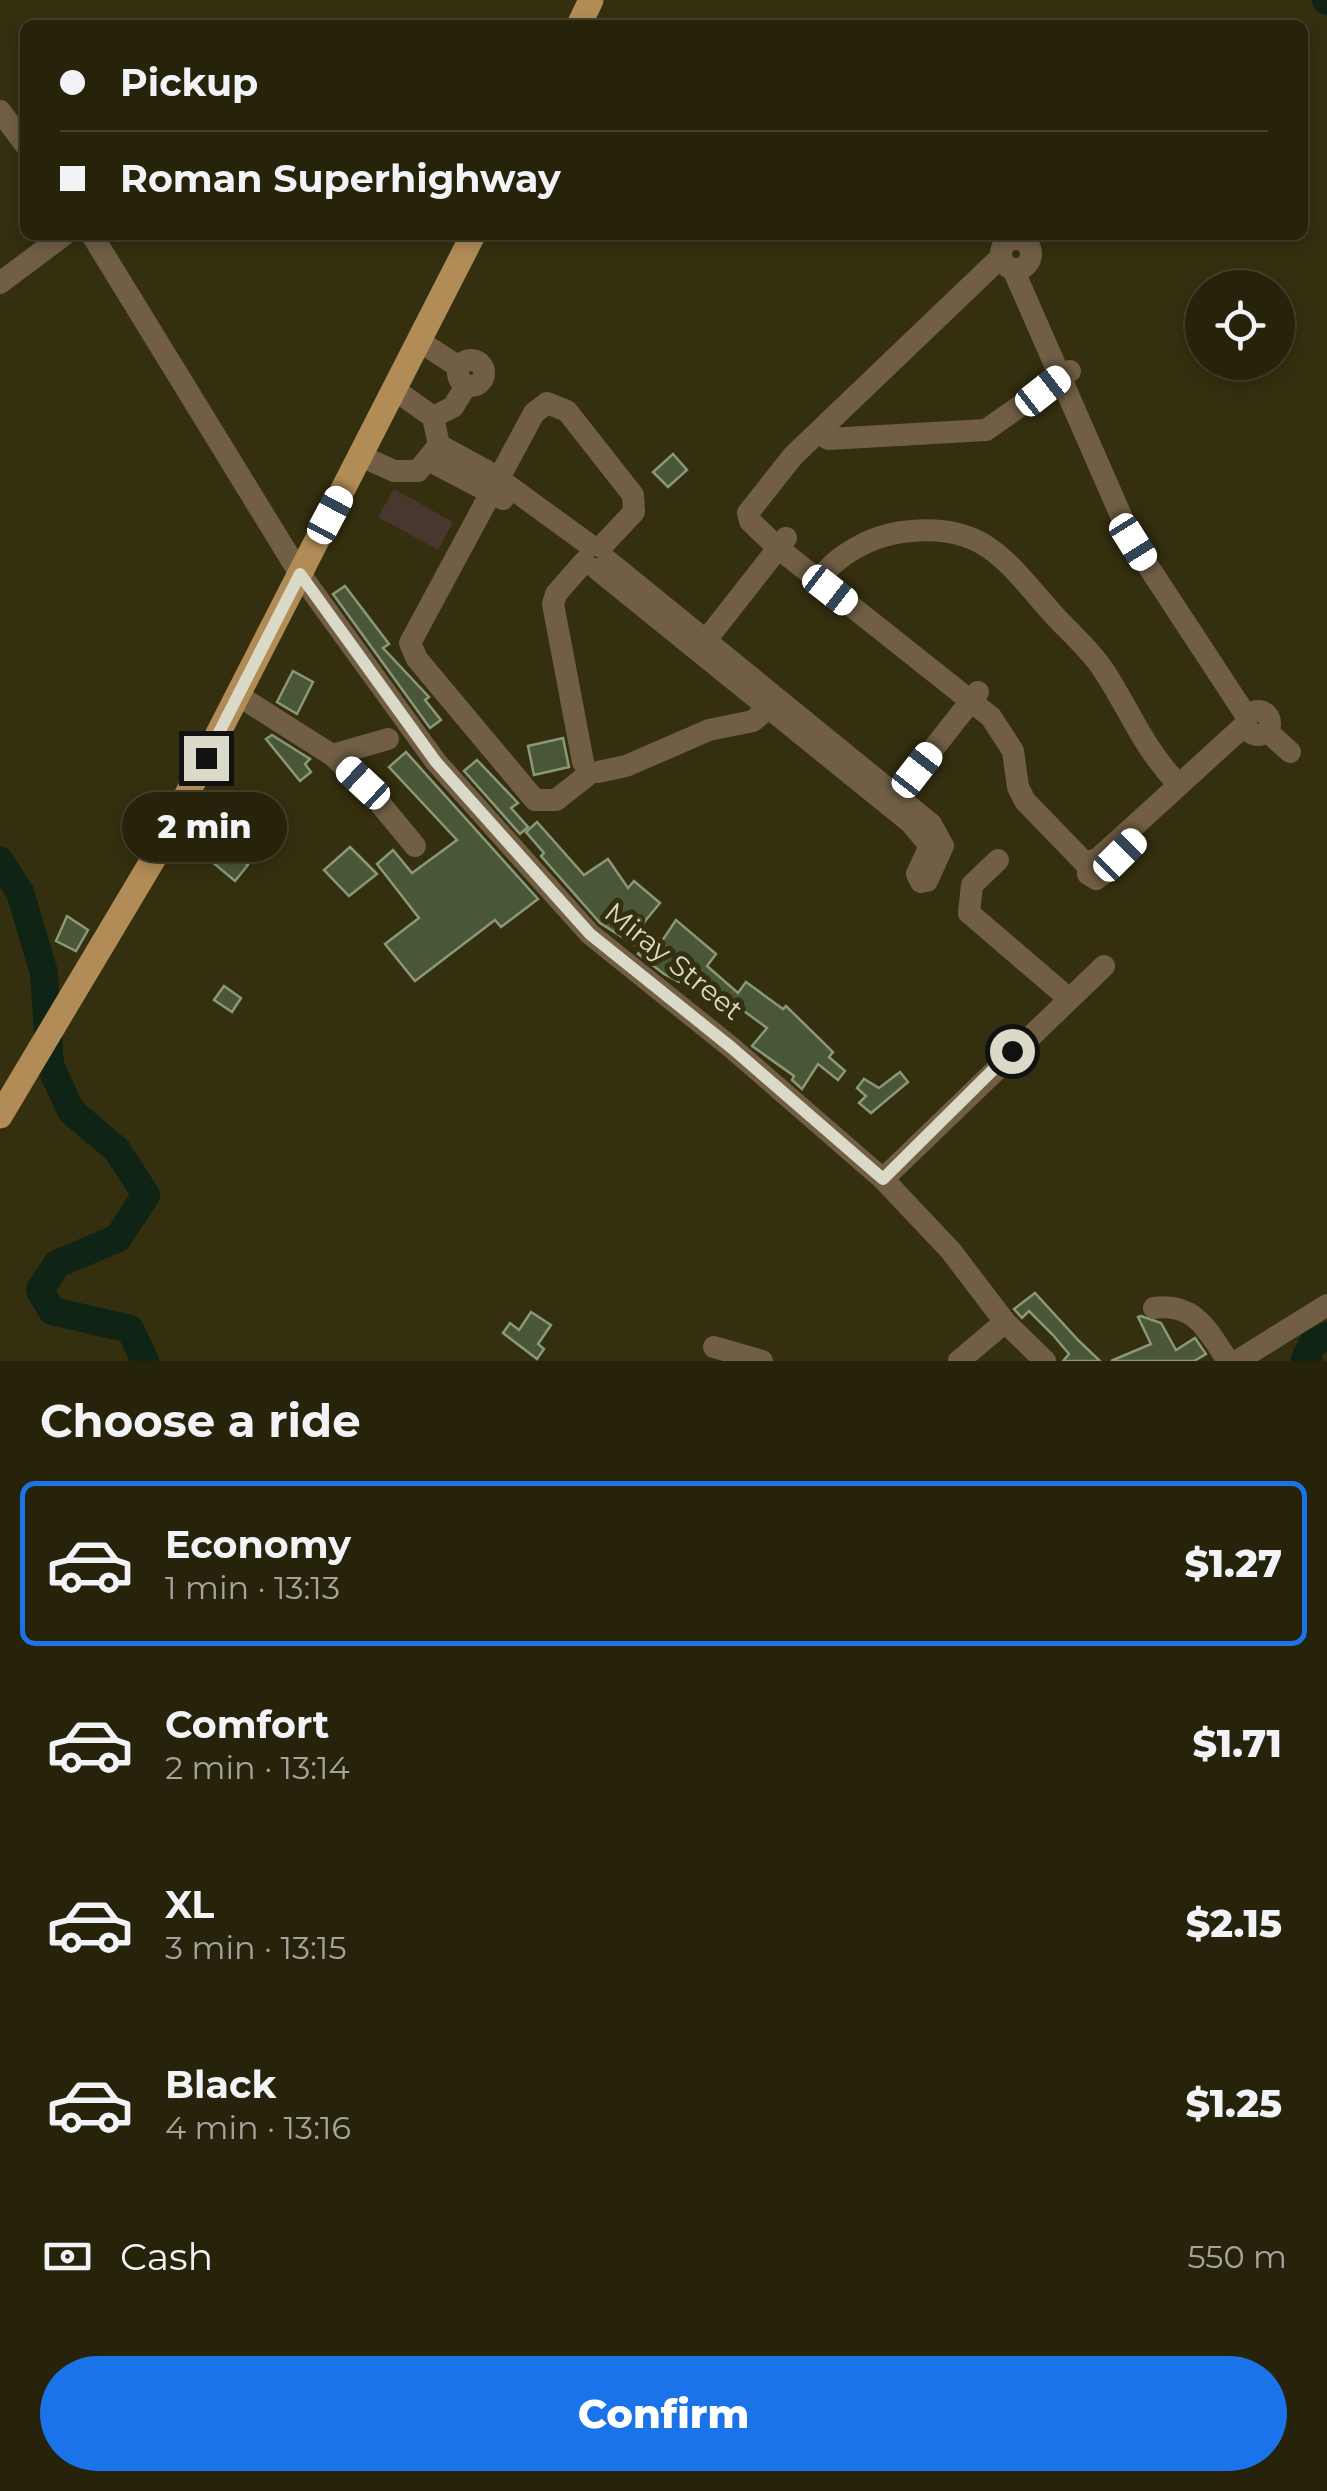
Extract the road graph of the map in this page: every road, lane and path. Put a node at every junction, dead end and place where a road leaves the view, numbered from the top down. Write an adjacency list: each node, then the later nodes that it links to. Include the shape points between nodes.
1 (0, 111): 2 (street)
2 (20, 137)
3 (57, 240): 6 (street)
4 (95, 240): 17 (street, Miray Street)
5 (470, 240): 7 (main road)
6 (0, 282)
7 (419, 341): 9 (main road); 10 (street, via 462,377 453,407)
8 (1063, 367): 11 (street, via 994,420 934,429); 11 (street, via 1012,265); 23 (street, via 1137,540)
9 (395, 390): 10 (street); 13 (main road)
10 (433, 417): 12 (street)
11 (835, 428): 15 (street, via 757,504)
12 (435, 453): 13 (street, via 418,471 394,471); 14 (street)
13 (361, 456): 17 (main road)
14 (492, 484): 16 (street); 16 (street, via 534,398 546,392 574,402 636,478 644,517); 27 (street, via 410,643 416,659 527,794 556,800)
15 (777, 538): 18 (street); 19 (street)
16 (596, 558): 19 (street); 27 (street, via 560,598 572,694)
17 (300, 574): 21 (main road); 35 (street, Miray Street, via 436,762 590,934)
18 (828, 580): 20 (street); 28 (street, via 881,552 932,536 966,541 1009,571 1096,668 1146,758)
19 (696, 640): 22 (street)
20 (968, 692): 22 (street, via 887,795); 29 (street, via 1018,749 1035,804 1097,861)
21 (239, 696): 26 (street); 34 (main road, via 156,853)
22 (768, 701): 27 (street)
23 (1254, 723): 25 (street); 28 (street); 29 (street)
24 (388, 739): 26 (street)
25 (1290, 752)
26 (332, 755): 30 (street)
27 (592, 765)
28 (1176, 788): 29 (street)
29 (1146, 821)
30 (415, 846)
31 (998, 860): 33 (street, via 972,884 969,914)
32 (1104, 966): 33 (street)
33 (1067, 998): 35 (street)
34 (0, 1116)
35 (883, 1179): 38 (street, Miray Street, via 951,1251)
36 (1327, 1305): 44 (street)
37 (1154, 1308): 43 (street, via 1192,1313)
38 (1005, 1322): 41 (street); 42 (street, Miray Street)
39 (714, 1347): 40 (street)
40 (762, 1361)
41 (959, 1361)
42 (1045, 1361)
43 (1228, 1361)
44 (1237, 1361)

